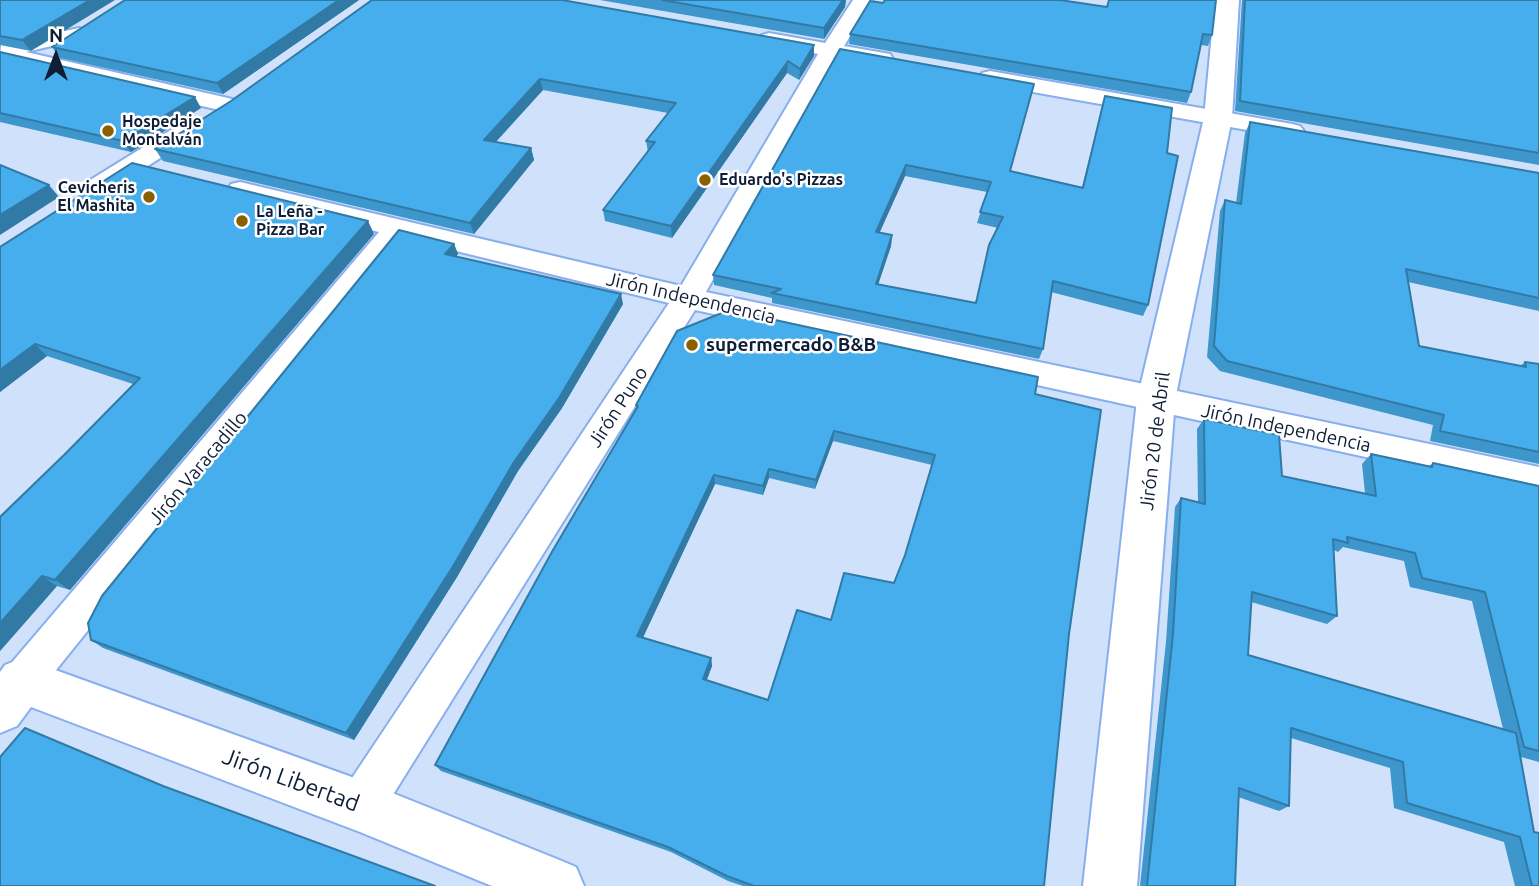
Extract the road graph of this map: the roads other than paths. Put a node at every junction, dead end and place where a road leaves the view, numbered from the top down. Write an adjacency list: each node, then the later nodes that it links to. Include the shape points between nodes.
1 (863, 0): 6 (street, Jirón Puno)
2 (1227, 0): 13 (street, Jirón 20 de Abril)
3 (101, 20): 4 (street)
4 (79, 34): 7 (street); 8 (street)
5 (751, 36): 6 (street)
6 (831, 50): 9 (street); 20 (street, Jirón Puno)
7 (0, 53): 8 (street)
8 (36, 60): 12 (street)
9 (898, 62)
10 (964, 74): 13 (street)
11 (250, 90): 12 (street)
12 (228, 105): 15 (street)
13 (1218, 118): 14 (street); 21 (street, Jirón 20 de Abril)
14 (1311, 135)
15 (134, 164): 16 (street); 18 (street)
16 (173, 174)
17 (213, 183): 19 (street, Jirón Independencia)
18 (78, 200)
19 (397, 228): 20 (street, Jirón Independencia); 23 (street, Jirón Varacadillo)
20 (688, 298): 21 (street, Jirón Independencia); 24 (street, Jirón Puno)
21 (1156, 400): 22 (street, Jirón Independencia); 26 (street, Jirón 20 de Abril)
22 (1539, 481)
23 (11, 695): 24 (street, Jirón Libertad)
24 (360, 806): 25 (street, Jirón Libertad)
25 (557, 886)
26 (1110, 886)

